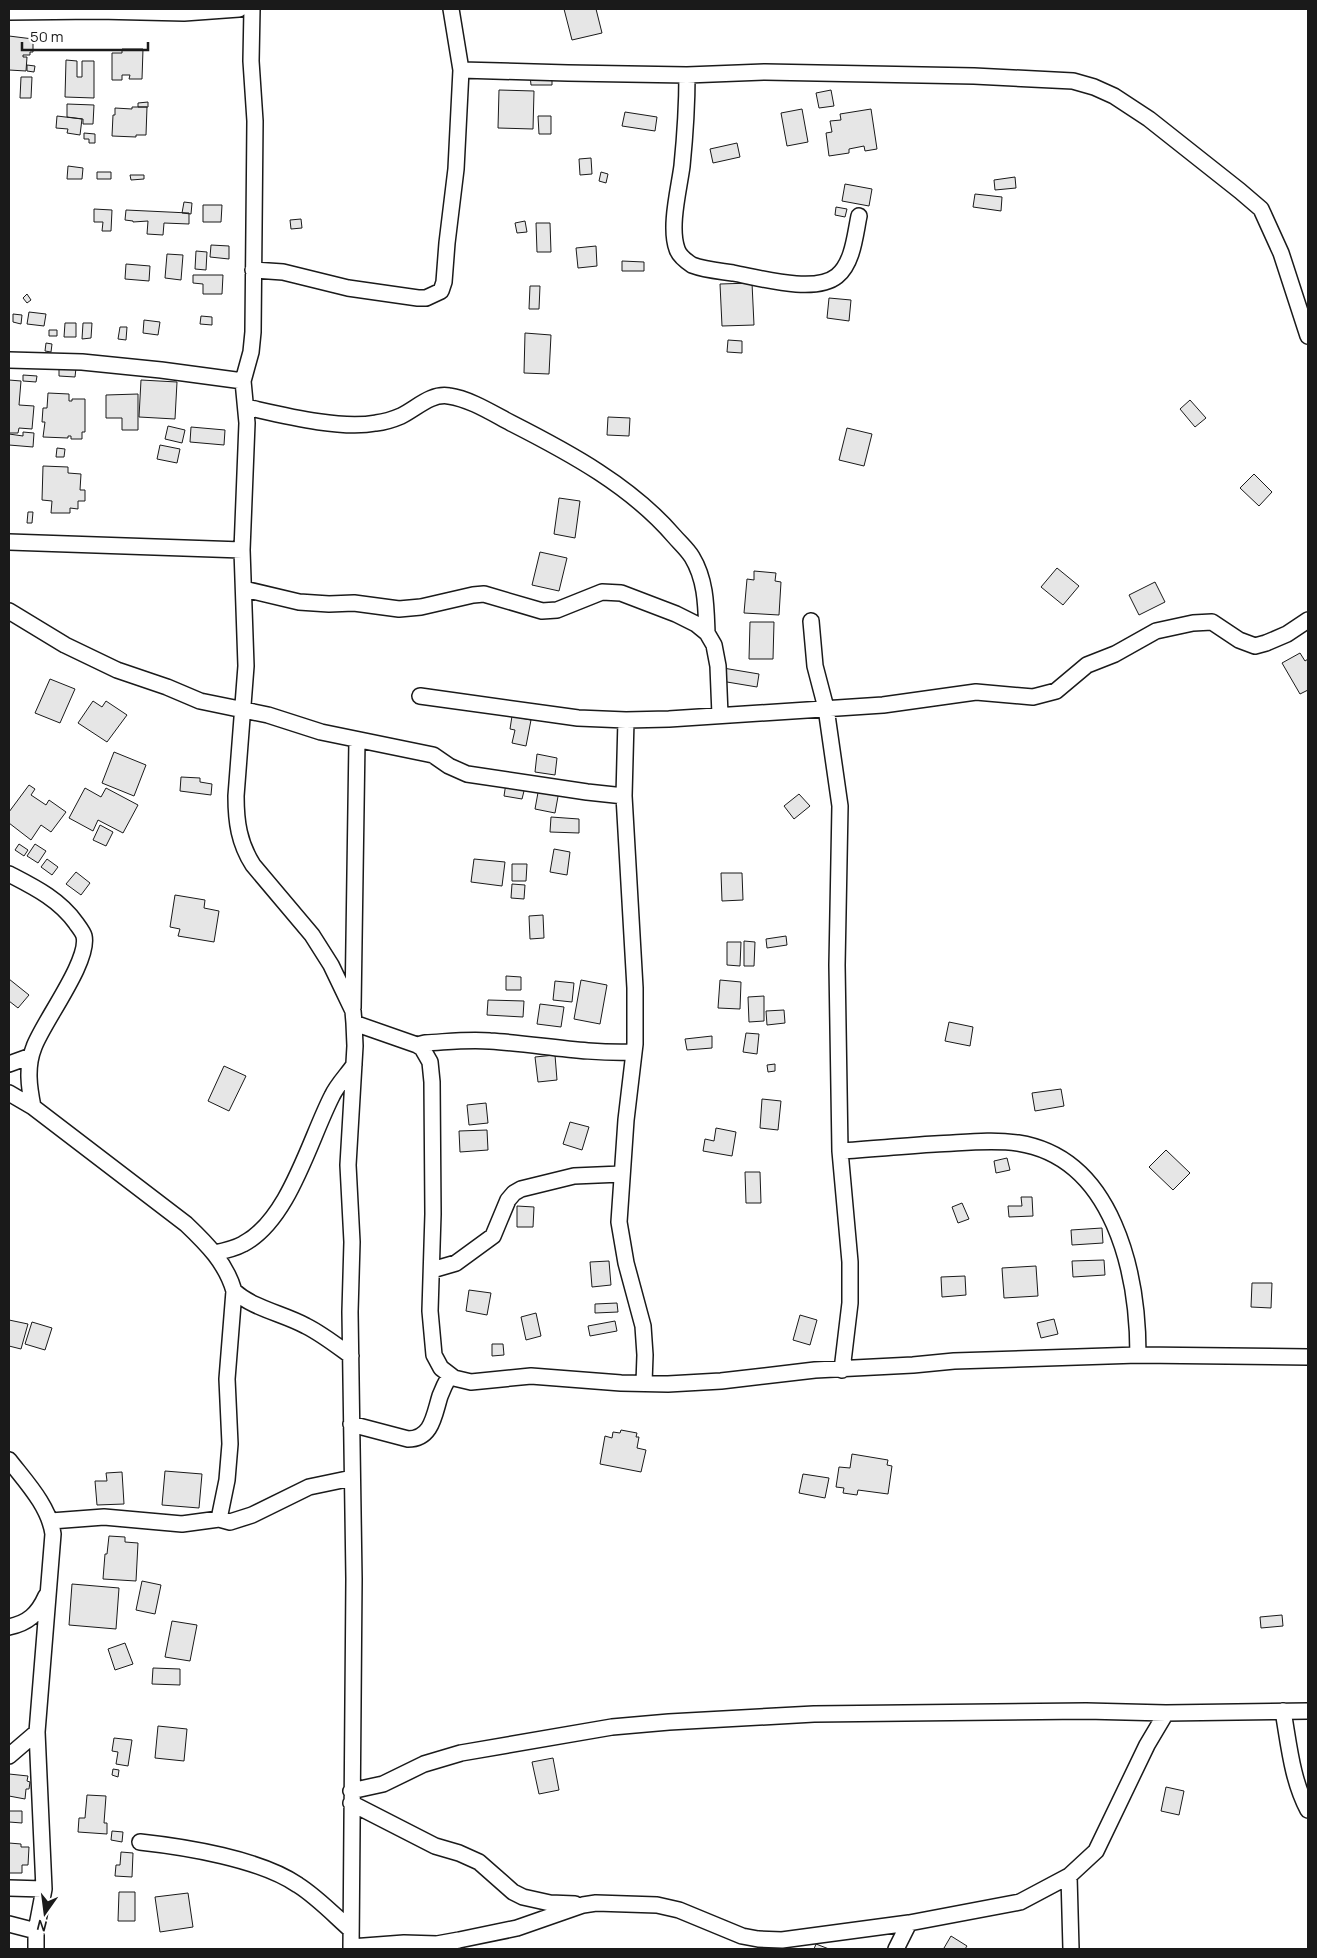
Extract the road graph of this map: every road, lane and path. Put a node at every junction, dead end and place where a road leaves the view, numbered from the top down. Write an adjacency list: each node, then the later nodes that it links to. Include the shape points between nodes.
1 (239, 9): 4 (street, via 184,13)
2 (252, 9): 8 (street)
3 (451, 9): 5 (street)
4 (9, 12)
5 (460, 70): 6 (street); 8 (street, via 456,169 441,291 418,298 348,288 283,272)
6 (687, 75): 7 (street, via 674,231 677,250 685,260 701,268 763,280 813,284 828,281 847,264); 9 (street, via 765,72 974,76 1073,81 1094,87 1149,119 1240,190 1260,210 1281,253)
7 (860, 216)
8 (254, 270): 11 (street, via 252,344)
9 (1308, 336)
10 (9, 360): 11 (street, via 82,362)
11 (243, 381): 12 (street)
12 (246, 408): 14 (street); 19 (street, via 359,425 401,416 431,398 443,395 461,399 494,414 571,456 619,486 656,515 691,556 701,576)
13 (9, 542): 14 (street)
14 (242, 550): 15 (street)
15 (244, 589): 19 (street, via 299,602 354,602 399,609 484,594 542,611 557,610 594,595 611,592 676,614); 22 (street, via 246,666)
16 (9, 611): 22 (street, via 65,645 117,670 200,701)
17 (1308, 620): 21 (street, via 1287,634 1258,646 1242,642 1210,622 1156,631 1088,665 1056,691 1033,697 976,692 912,702)
18 (811, 621): 21 (street, via 816,672)
19 (707, 633): 23 (street, via 714,645 718,666)
20 (420, 696): 24 (street, via 578,718)
21 (826, 708): 23 (street); 36 (street, via 840,806 837,966)
22 (243, 710): 25 (street); 28 (street, via 236,796 240,838 253,865 312,935)
23 (720, 715): 24 (street)
24 (626, 720): 26 (street)
25 (358, 740): 26 (street, via 433,755 467,774); 28 (street)
26 (624, 796): 30 (street, via 635,988)
27 (9, 874): 31 (street, via 59,902 84,936 77,965)
28 (354, 1017): 29 (street); 33 (street)
29 (417, 1045): 30 (street, via 425,1042 487,1041 580,1051); 39 (street, via 430,1062 433,1113)
30 (634, 1052): 37 (street)
31 (31, 1056): 32 (street); 35 (street, via 28,1082)
32 (9, 1064)
33 (354, 1065): 38 (street, via 332,1095 287,1196 272,1219 244,1244); 42 (street, via 348,1165 352,1242)
34 (9, 1092): 35 (street)
35 (33, 1108): 38 (street, via 179,1218)
36 (840, 1151): 41 (street, via 990,1141 1019,1143 1062,1158 1094,1188 1117,1227 1135,1302); 44 (street, via 850,1262 850,1303)
37 (621, 1174): 39 (street, via 574,1176 521,1189 508,1200 494,1236 456,1263); 46 (street, via 619,1222 626,1264 643,1326)
38 (214, 1253): 40 (street, via 231,1278)
39 (432, 1270): 45 (street, via 430,1311 434,1356 441,1368)
40 (234, 1291): 42 (street, via 250,1303 307,1326); 50 (street, via 227,1379 230,1444)
41 (1138, 1355): 43 (street); 44 (street)
42 (351, 1356): 47 (street)
43 (1308, 1357)
44 (842, 1370): 46 (street)
45 (450, 1374): 46 (street, via 471,1382 531,1376); 47 (street, via 432,1424 422,1436 408,1438)
46 (644, 1383)
47 (351, 1424): 49 (street)
48 (9, 1460): 51 (street)
49 (352, 1478): 50 (street, via 309,1487 240,1520 230,1522); 59 (street)
50 (219, 1518): 51 (street, via 182,1524 104,1517)
51 (50, 1521): 52 (street, via 54,1540)
52 (48, 1592): 53 (street, via 33,1616); 57 (street)
53 (9, 1627)
54 (1283, 1711): 55 (street); 56 (street); 60 (street, via 1291,1762 1300,1795)
55 (1308, 1711)
56 (1166, 1713): 59 (street, via 814,1714 612,1727 461,1753 424,1764); 62 (street, via 1096,1851)
57 (37, 1732): 58 (street); 64 (street)
58 (9, 1756)
59 (351, 1797): 65 (street, via 435,1846 479,1862 523,1897); 68 (street)
60 (1308, 1810)
61 (140, 1842): 68 (street, via 176,1846 279,1874 299,1885)
62 (1069, 1876): 66 (street, via 1020,1902); 74 (street)
63 (9, 1888): 64 (street)
64 (44, 1889): 69 (street)
65 (583, 1905): 70 (street, via 657,1905 679,1910); 71 (street, via 517,1928 459,1940)
66 (909, 1923): 70 (street); 73 (street)
67 (9, 1924): 69 (street)
68 (351, 1930): 71 (street)
69 (36, 1931): 72 (street)
70 (761, 1944)
71 (351, 1948)
72 (36, 1949)
73 (896, 1949)
74 (1071, 1949)

